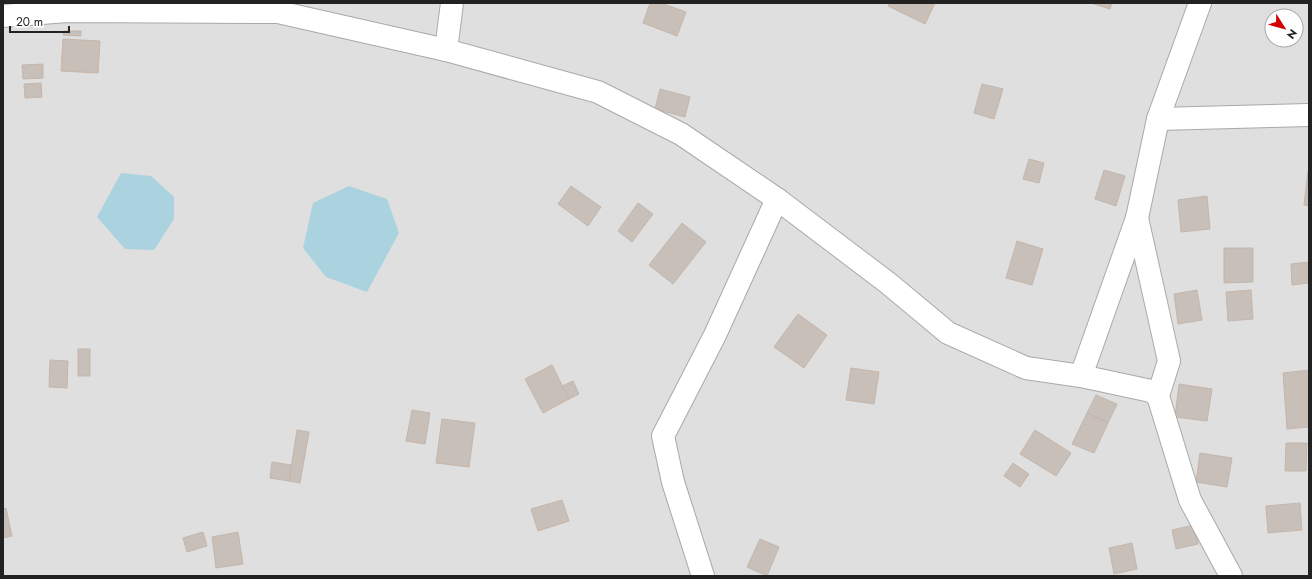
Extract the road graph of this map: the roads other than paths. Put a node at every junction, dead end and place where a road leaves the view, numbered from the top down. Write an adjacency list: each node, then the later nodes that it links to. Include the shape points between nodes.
1 (452, 3): 5 (street)
2 (1200, 3): 7 (street)
3 (65, 7): 4 (street); 5 (street, via 278,12)
4 (3, 16)
5 (446, 50): 8 (street, via 598,92 681,134)
6 (1309, 115): 7 (street)
7 (1158, 119): 9 (street)
8 (777, 199): 10 (street, via 948,332 1026,368); 12 (street, via 715,335 664,436 673,482)
9 (1137, 218): 10 (street); 11 (street, via 1169,361)
10 (1081, 376): 11 (street, via 1151,391)
11 (1158, 396): 13 (street, via 1190,500)
12 (703, 576)
13 (1231, 576)

